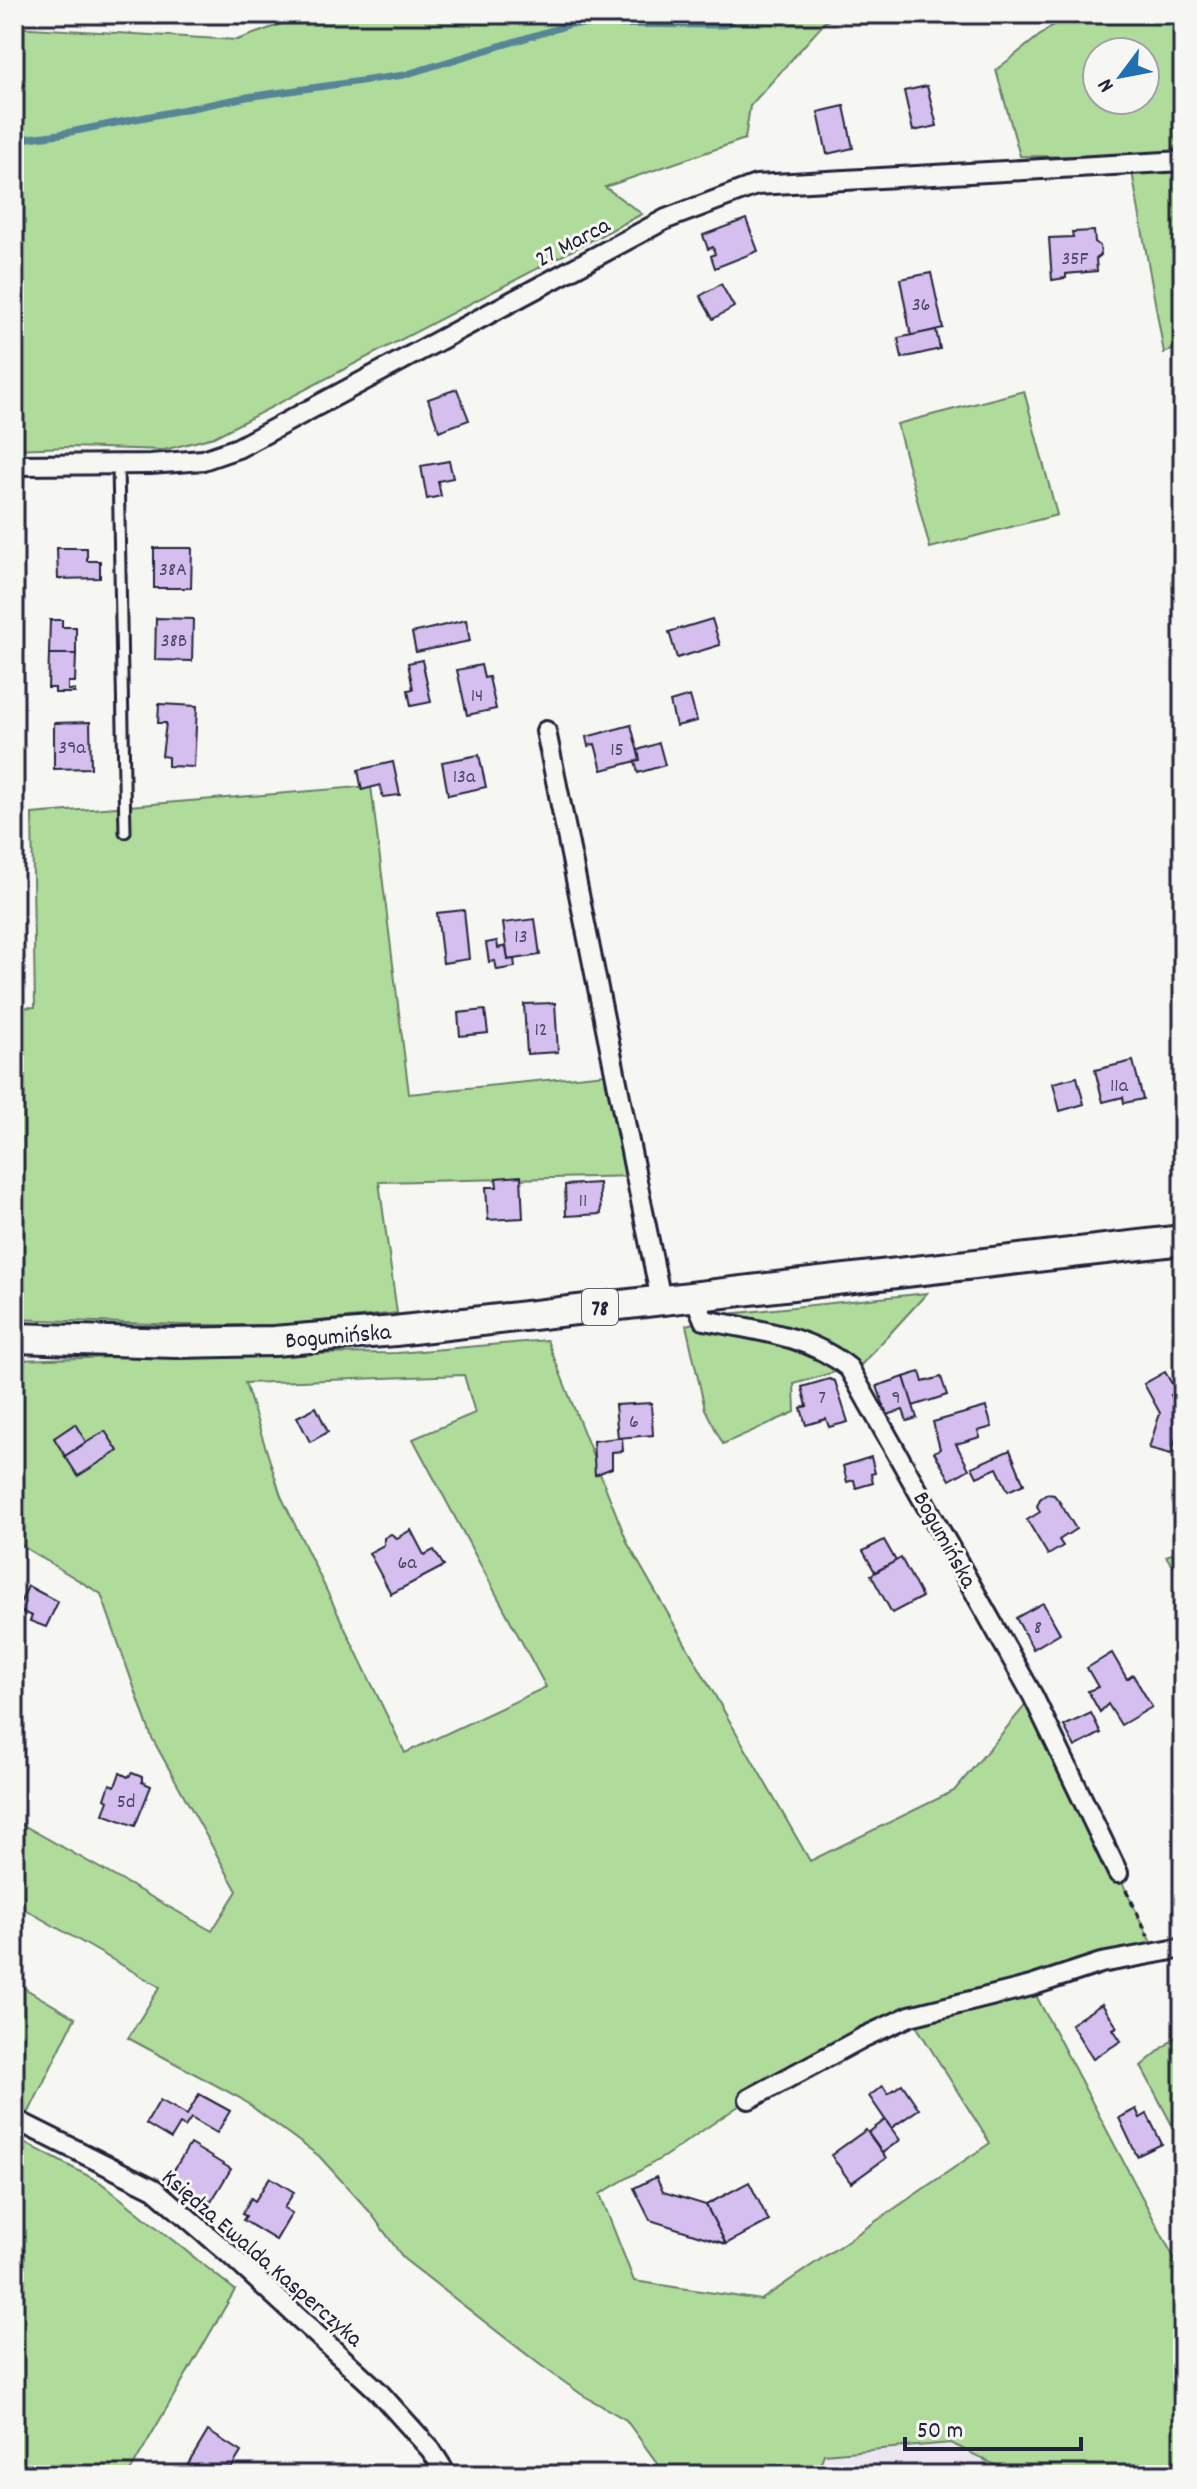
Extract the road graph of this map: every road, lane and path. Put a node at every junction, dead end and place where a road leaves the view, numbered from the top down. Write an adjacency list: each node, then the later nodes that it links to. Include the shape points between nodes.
1 (1183, 161): 3 (street, 27 Marca, via 756,185 666,219 238,448 203,460)
2 (14, 465): 3 (street, 27 Marca)
3 (118, 465): 5 (lane)
4 (546, 731): 8 (street)
5 (125, 832)
6 (1183, 1240): 7 (main road, Bogumińska / 78)
7 (695, 1298): 8 (main road, Bogumińska / 78); 10 (street, Bogumińska, via 704,1320 793,1338 832,1354 849,1368 1033,1696)
8 (661, 1300): 9 (main road, Bogumińska / 78, via 274,1341)
9 (14, 1338)
10 (1118, 1873): 12 (path)
11 (1183, 1948): 12 (street)
12 (1156, 1953): 13 (street, via 910,2016)
13 (749, 2099)
14 (14, 2119): 15 (street, Księdza Ewalda Kasperczyka, via 154,2189 377,2390)
15 (447, 2475)

